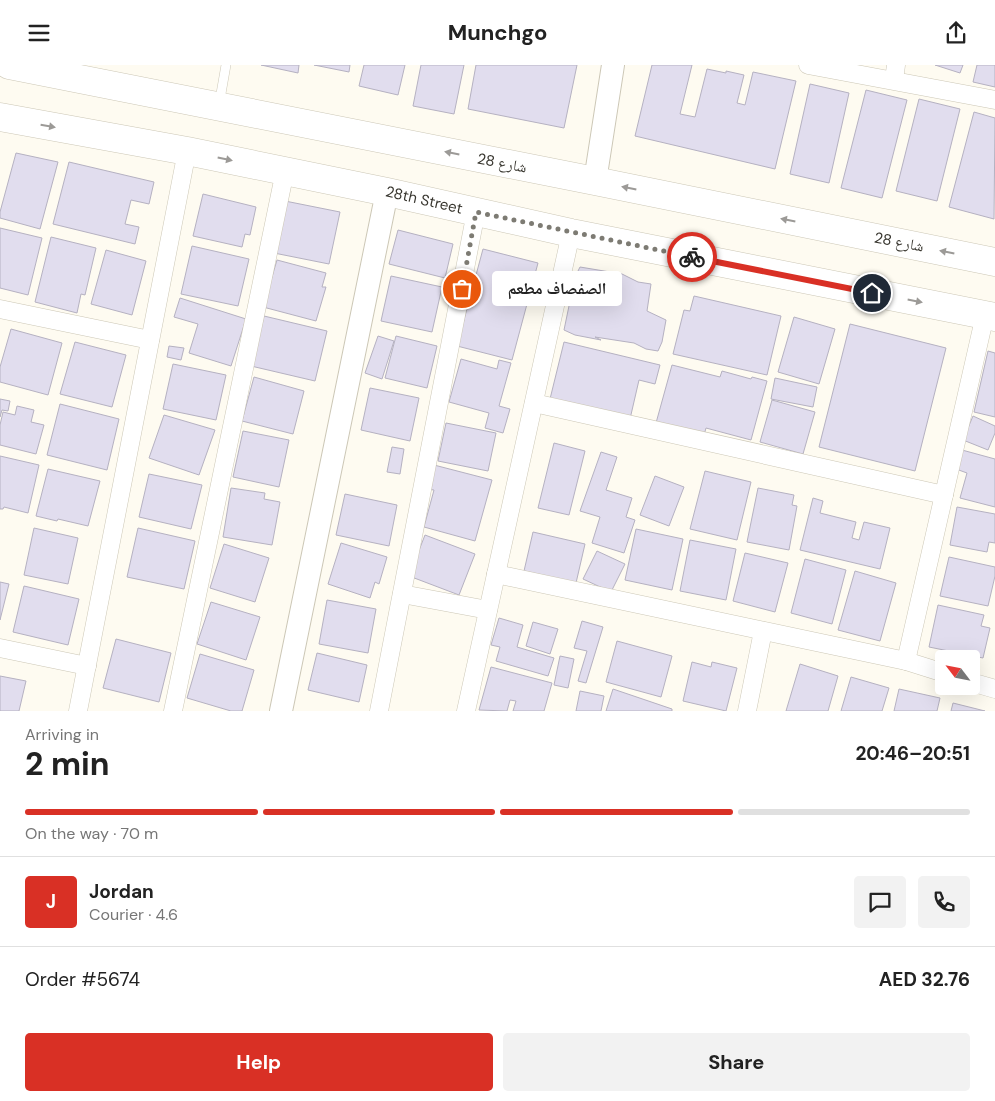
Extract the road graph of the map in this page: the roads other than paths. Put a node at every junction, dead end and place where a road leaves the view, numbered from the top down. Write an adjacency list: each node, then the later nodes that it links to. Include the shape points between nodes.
1 (226, 65): 7 (lane)
2 (613, 65): 11 (street)
3 (808, 65): 5 (street)
4 (8, 68): 7 (main road, شارع 28)
5 (895, 73): 6 (street)
6 (995, 100)
7 (219, 107): 11 (main road, شارع 28, one-way to 7)
8 (0, 117): 9 (main road, 28th Street, one-way to 9)
9 (187, 151): 10 (main road, 28th Street, one-way to 10); 18 (street)
10 (285, 171): 12 (main road, 28th Street); 32 (street)
11 (595, 181): 15 (main road, شارع 28, one-way to 11)
12 (387, 192): 13 (main road, 28th Street); 33 (street)
13 (476, 212): 14 (main road, 28th Street); 22 (street)
14 (571, 233): 17 (main road, 28th Street, one-way to 17); 19 (street)
15 (995, 262)
16 (0, 309): 18 (street)
17 (990, 316): 20 (street)
18 (150, 340): 27 (street)
19 (534, 403): 20 (street); 21 (street)
20 (944, 495): 26 (street)
21 (496, 574): 23 (street); 24 (street)
22 (402, 594): 23 (street); 34 (street)
23 (488, 610): 35 (street)
24 (763, 631): 26 (street); 36 (street)
25 (0, 648): 27 (street)
26 (906, 661): 28 (street)
27 (87, 666): 31 (street)
28 (935, 670)
29 (980, 684): 30 (street)
30 (995, 689)
31 (79, 711)
32 (173, 711)
33 (281, 711)
34 (379, 711)
35 (466, 711)
36 (747, 711)

